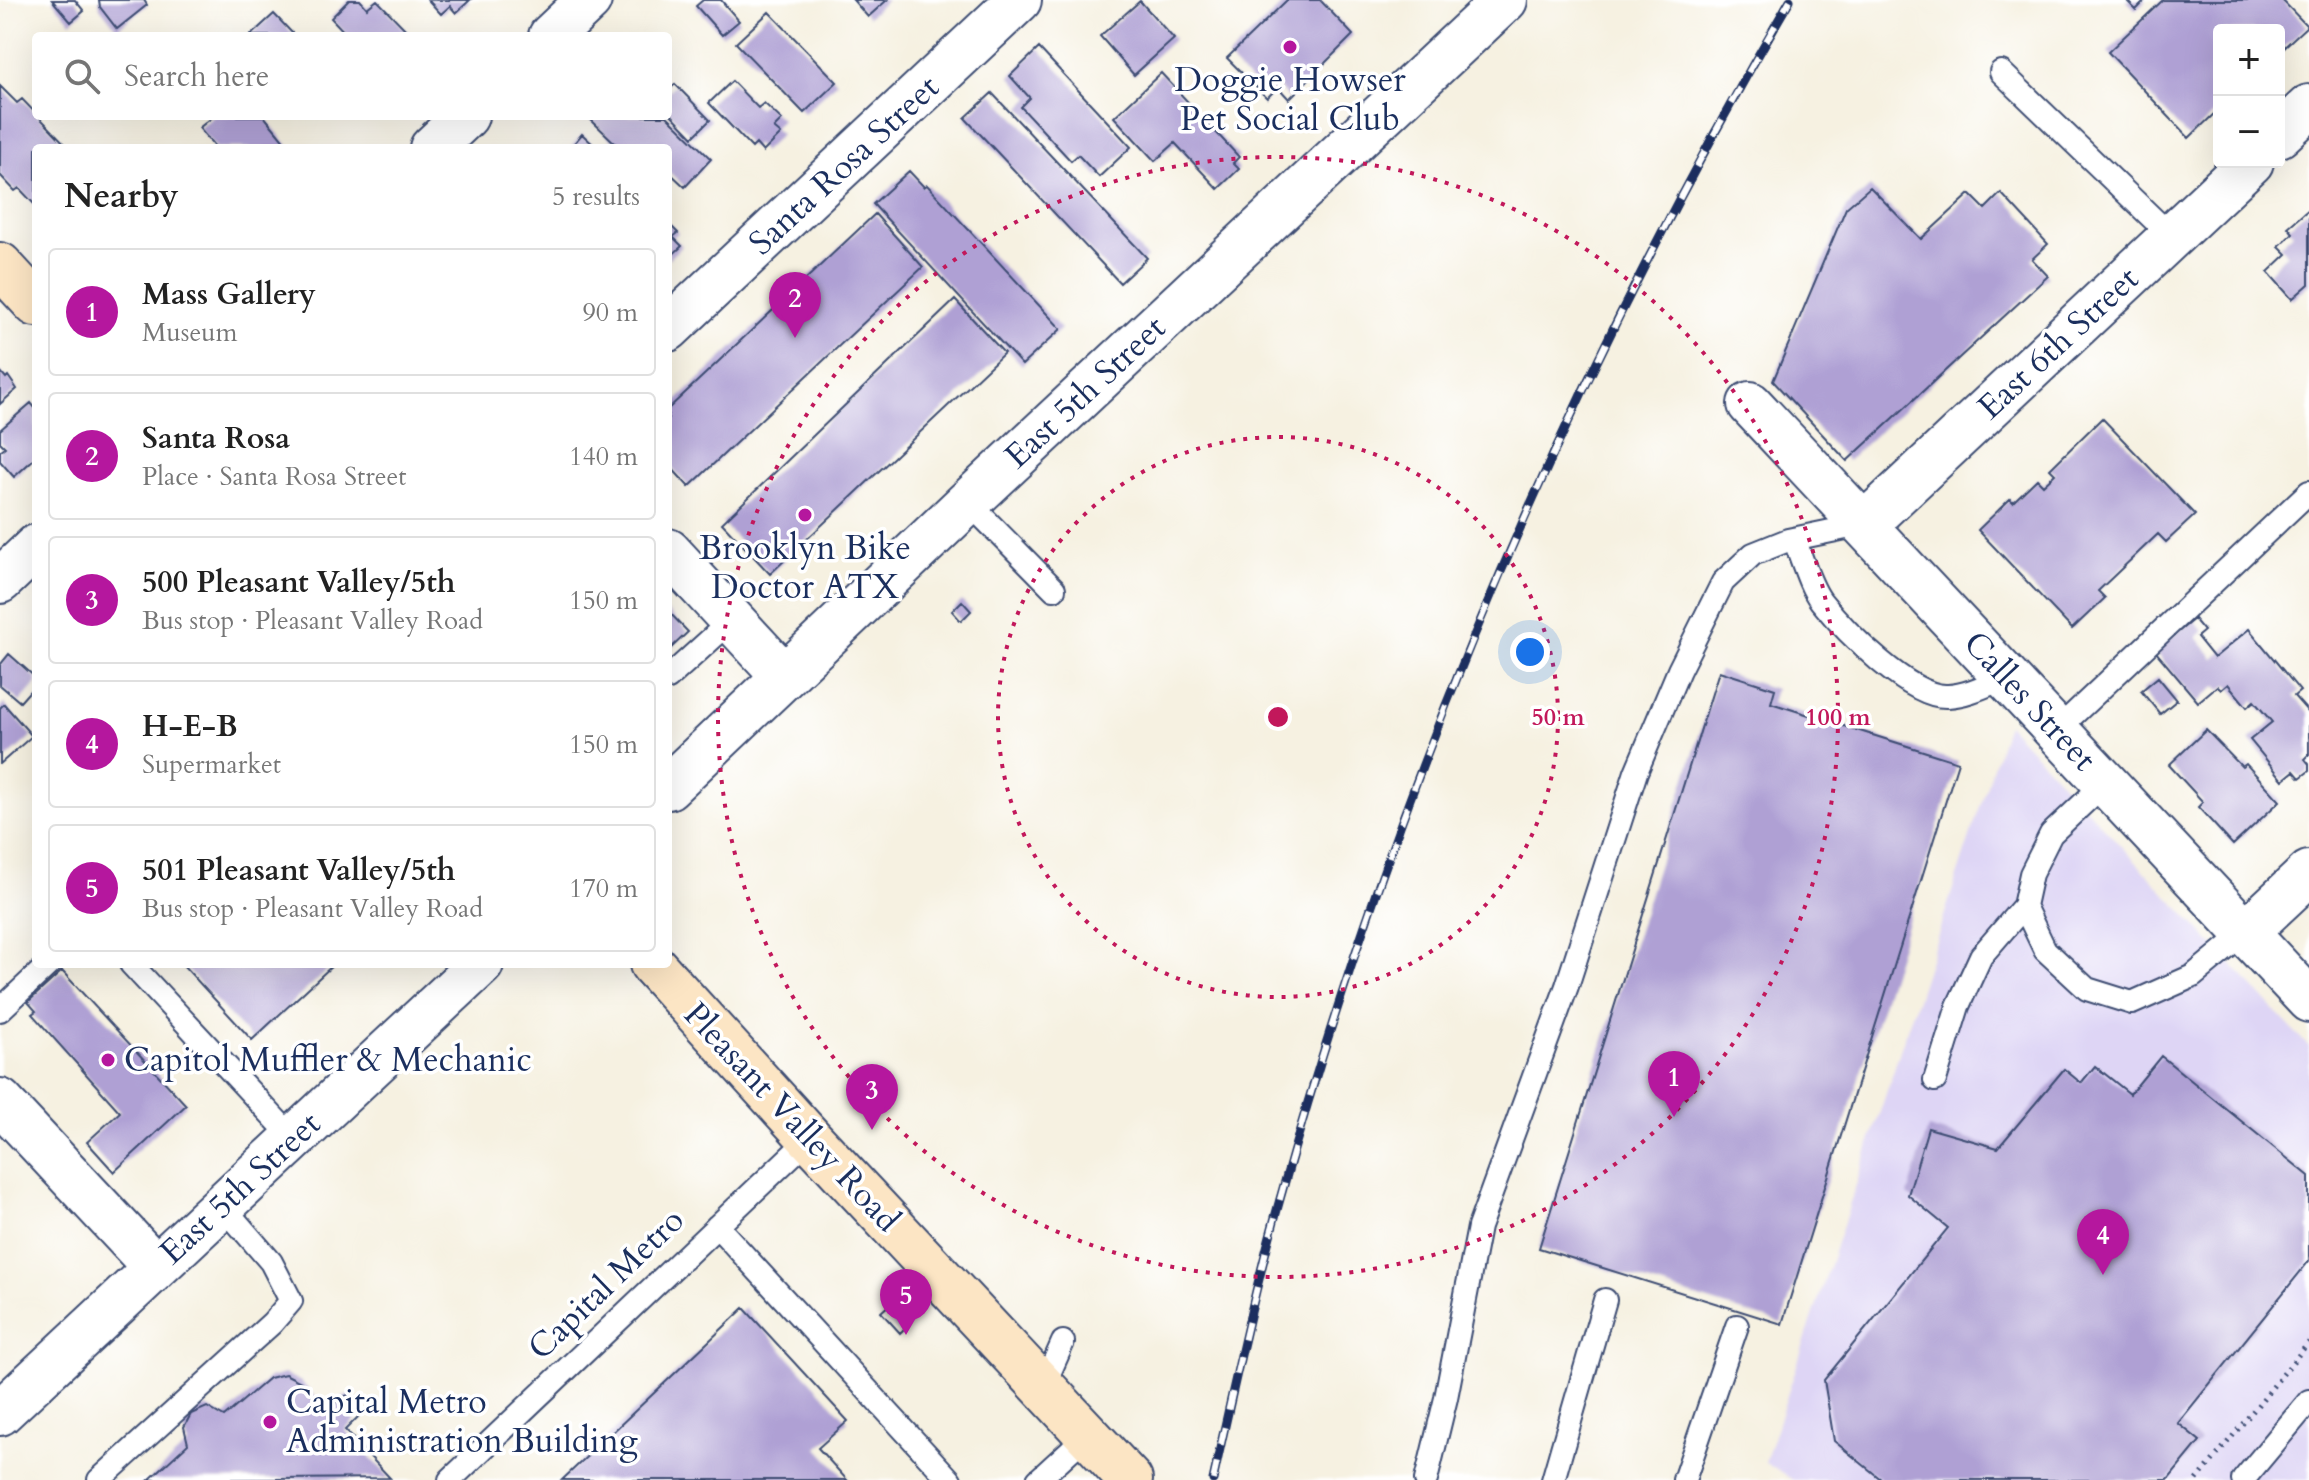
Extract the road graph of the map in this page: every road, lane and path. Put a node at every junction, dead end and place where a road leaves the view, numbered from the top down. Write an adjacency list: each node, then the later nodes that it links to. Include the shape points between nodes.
1 (589, 0): 4 (street)
2 (1019, 0): 14 (street, Santa Rosa Street)
3 (1505, 0): 17 (street, East 5th Street)
4 (555, 32)
5 (2001, 72): 11 (lane)
6 (2309, 107): 8 (street)
7 (462, 120): 9 (street)
8 (2285, 129)
9 (436, 144)
10 (2245, 168): 11 (street, East 6th Street)
11 (2172, 237): 18 (street, East 6th Street)
12 (0, 265): 13 (main road)
13 (32, 300)
14 (672, 325)
15 (1750, 404): 18 (street, Calles Street)
16 (2309, 492): 28 (lane)
17 (968, 502): 23 (lane); 26 (street, East 5th Street)
18 (1865, 524): 19 (lane); 27 (street, Calles Street)
19 (1794, 539): 27 (lane, via 1820,600 1887,669 1946,697); 60 (lane, via 1753,554 1723,582 1636,772 1567,986 1479,1227)
20 (32, 551): 22 (street)
21 (672, 555): 24 (street)
22 (0, 581)
23 (1054, 589)
24 (732, 620): 25 (lane); 26 (street)
25 (672, 674)
26 (784, 676): 30 (street, East 5th Street)
27 (2007, 677): 28 (street, Calles Street)
28 (2057, 730): 29 (street, Calles Street)
29 (2106, 782): 32 (lane, via 2051,834 2031,874); 33 (street, Calles Street)
30 (672, 783)
31 (2309, 873): 33 (street)
32 (2024, 906): 33 (lane, via 2045,950 2087,989 2132,1003 2193,976); 40 (lane, via 1981,956 1958,1006)
33 (2246, 932): 38 (street, Calles Street)
34 (45, 968): 39 (lane)
35 (135, 968): 42 (lane)
36 (477, 968): 42 (street, East 5th Street)
37 (656, 968): 43 (main road, Pleasant Valley Road)
38 (2309, 1000)
39 (0, 1010)
40 (1935, 1080)
41 (0, 1101): 46 (street)
42 (293, 1138): 44 (street, East 5th Street)
43 (810, 1138): 45 (lane, Capital Metro); 51 (main road, Pleasant Valley Road)
44 (221, 1204): 46 (street, East 5th Street); 55 (lane, via 271,1262 291,1301)
45 (717, 1226): 56 (lane, Capital Metro); 57 (lane)
46 (155, 1267): 53 (street, East 5th Street)
47 (1605, 1300): 61 (lane)
48 (1737, 1326): 62 (lane)
49 (1063, 1342): 51 (lane)
50 (2309, 1342): 63 (path)
51 (1043, 1387): 54 (main road, Pleasant Valley Road)
52 (2306, 1411): 64 (lane)
53 (0, 1413)
54 (1087, 1435): 58 (lane); 59 (main road, Pleasant Valley Road)
55 (99, 1480)
56 (450, 1480)
57 (950, 1480)
58 (1038, 1480)
59 (1130, 1480)
60 (1426, 1480)
61 (1553, 1480)
62 (1684, 1480)
63 (2197, 1480)
64 (2243, 1480)

